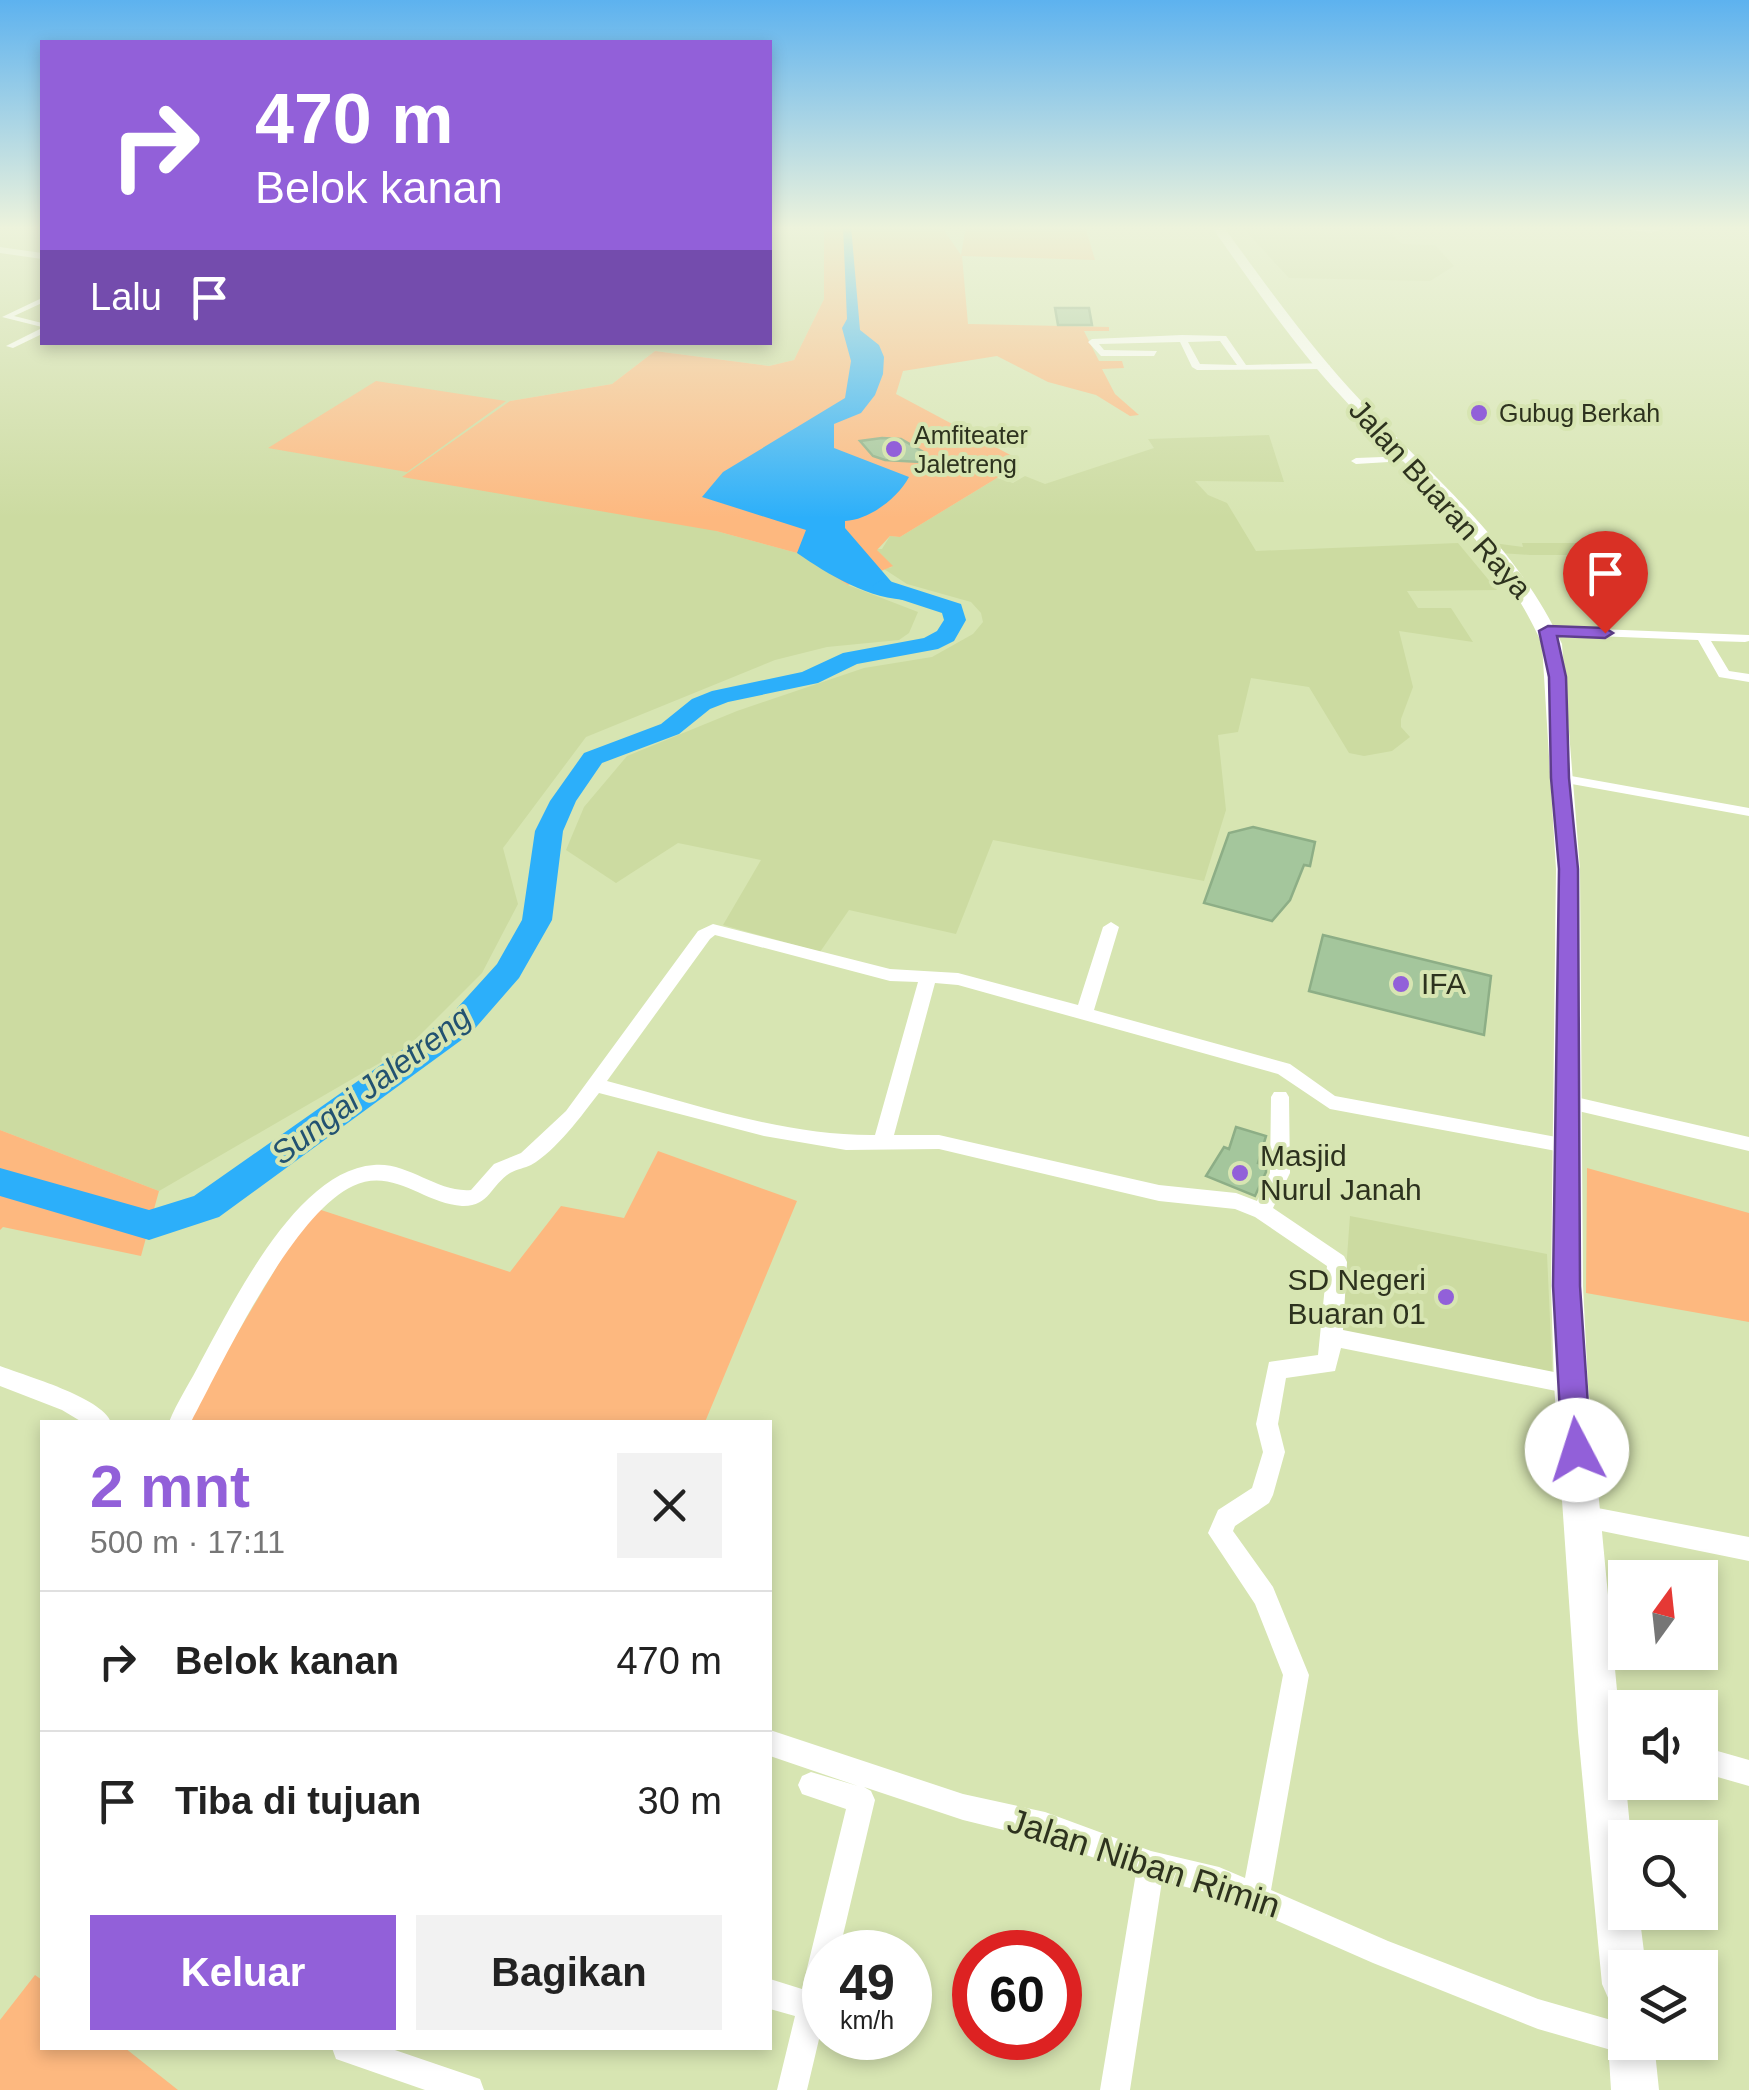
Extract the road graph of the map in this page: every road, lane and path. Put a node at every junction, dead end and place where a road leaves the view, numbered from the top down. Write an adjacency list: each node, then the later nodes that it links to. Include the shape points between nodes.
1 (1296, 324): 9 (main road, Jalan Buaran Raya)
2 (1309, 324): 4 (main road)
3 (40, 329): 6 (street)
4 (1315, 331)
5 (1182, 338): 7 (street, via 1092,342 1101,353); 8 (street, via 1225,338); 8 (street, via 1196,367)
6 (10, 346)
7 (1154, 353)
8 (1243, 368): 9 (street)
9 (1337, 374): 10 (main road, Jalan Buaran Raya)
10 (1405, 458): 11 (street); 12 (main road, Jalan Buaran Raya, via 1494,553)
11 (1356, 462)
12 (1548, 631): 13 (street); 16 (main road, Jalan Buaran Raya, via 1557,677)
13 (1703, 637): 14 (street); 15 (street, via 1724,674)
14 (1745, 638)
15 (1749, 678)
16 (1560, 778): 17 (street); 23 (main road, Jalan Buaran Raya, via 1568,869)
17 (1749, 812)
18 (1111, 926): 20 (street)
19 (928, 977): 20 (street); 21 (street, via 890,975 712,930); 24 (street)
20 (1084, 1013): 26 (street, via 1284,1069 1330,1102)
21 (595, 1085): 24 (street, via 764,1129 846,1143); 32 (street, via 528,1158 501,1169 476,1197 453,1197 372,1172 322,1198 279,1246)
22 (1280, 1097): 27 (street, via 1280,1173)
23 (1567, 1102): 25 (street); 26 (main road, Jalan Buaran Raya)
24 (883, 1142): 27 (street, via 939,1142)
25 (1749, 1144)
26 (1567, 1146): 30 (main road, Jalan Buaran Raya)
27 (1262, 1210): 28 (street, via 1338,1262)
28 (1332, 1337): 30 (street); 42 (street, via 1327,1364 1277,1369 1267,1424 1274,1452 1260,1495 1226,1518 1220,1533 1264,1596 1296,1676)
29 (0, 1376): 31 (street)
30 (1572, 1384): 33 (main road, Jalan Buaran Raya)
31 (97, 1420)
32 (181, 1420)
33 (1582, 1516): 34 (street); 35 (main road, Jalan Buaran Raya)
34 (1749, 1548)
35 (1608, 1706)
36 (772, 1744): 41 (street, Jalan Niban Rimin)
37 (1718, 1764): 38 (street)
38 (1749, 1773)
39 (811, 1785): 43 (street, via 862,1800)
40 (1615, 1800): 44 (main road, Jalan Buaran Raya)
41 (1151, 1865): 42 (street, Jalan Niban Rimin); 53 (street)
42 (1256, 1896): 47 (street, Jalan Niban Rimin, via 1538,2014)
43 (831, 1930)
44 (1623, 1950)
45 (772, 1995): 46 (street)
46 (802, 2004)
47 (1608, 2035)
48 (802, 2048): 52 (street)
49 (353, 2050): 51 (street)
50 (1631, 2060): 54 (main road)
51 (469, 2090)
52 (792, 2090)
53 (1115, 2090)
54 (1635, 2090)

